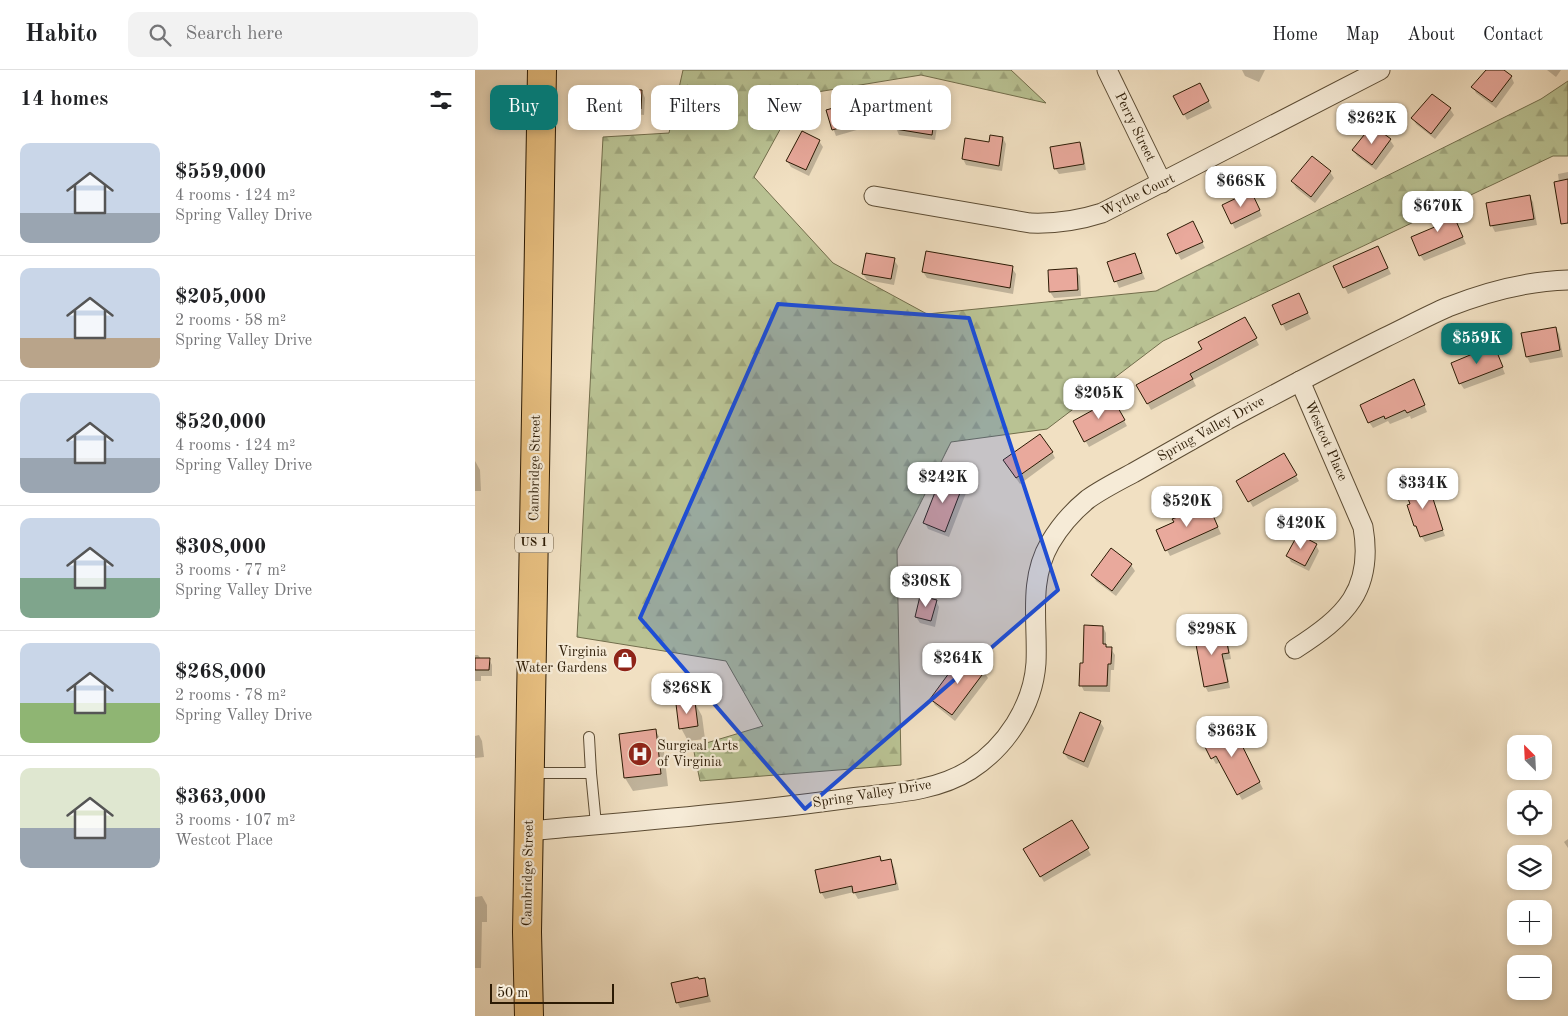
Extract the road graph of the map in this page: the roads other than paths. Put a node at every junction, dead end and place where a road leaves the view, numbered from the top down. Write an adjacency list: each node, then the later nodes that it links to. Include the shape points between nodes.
1 (541, 70): 10 (main road, Cambridge Street / US 1)
2 (1107, 70): 4 (street, Perry Street)
3 (1380, 70): 4 (street, Wythe Court)
4 (1162, 183): 5 (street, Wythe Court, via 1102,213 1055,224 1030,223)
5 (874, 196)
6 (1568, 280): 7 (street, Spring Valley Drive, via 1521,285 1483,294 1446,308)
7 (1300, 381): 8 (street, Westcot Place, via 1363,527 1366,564 1362,583 1351,603 1319,634); 12 (street, Spring Valley Drive, via 1092,496 1074,510 1047,547 1039,568 1035,591 1036,663 1029,696 1004,740 969,771 925,788 809,804)
8 (1295, 649)
9 (589, 737): 11 (lane)
10 (531, 773): 11 (lane); 13 (main road, Cambridge Street / US 1)
11 (591, 773): 12 (lane)
12 (596, 824): 13 (street, Spring Valley Drive)
13 (528, 831): 14 (main road, Cambridge Street / US 1)
14 (529, 1016)

